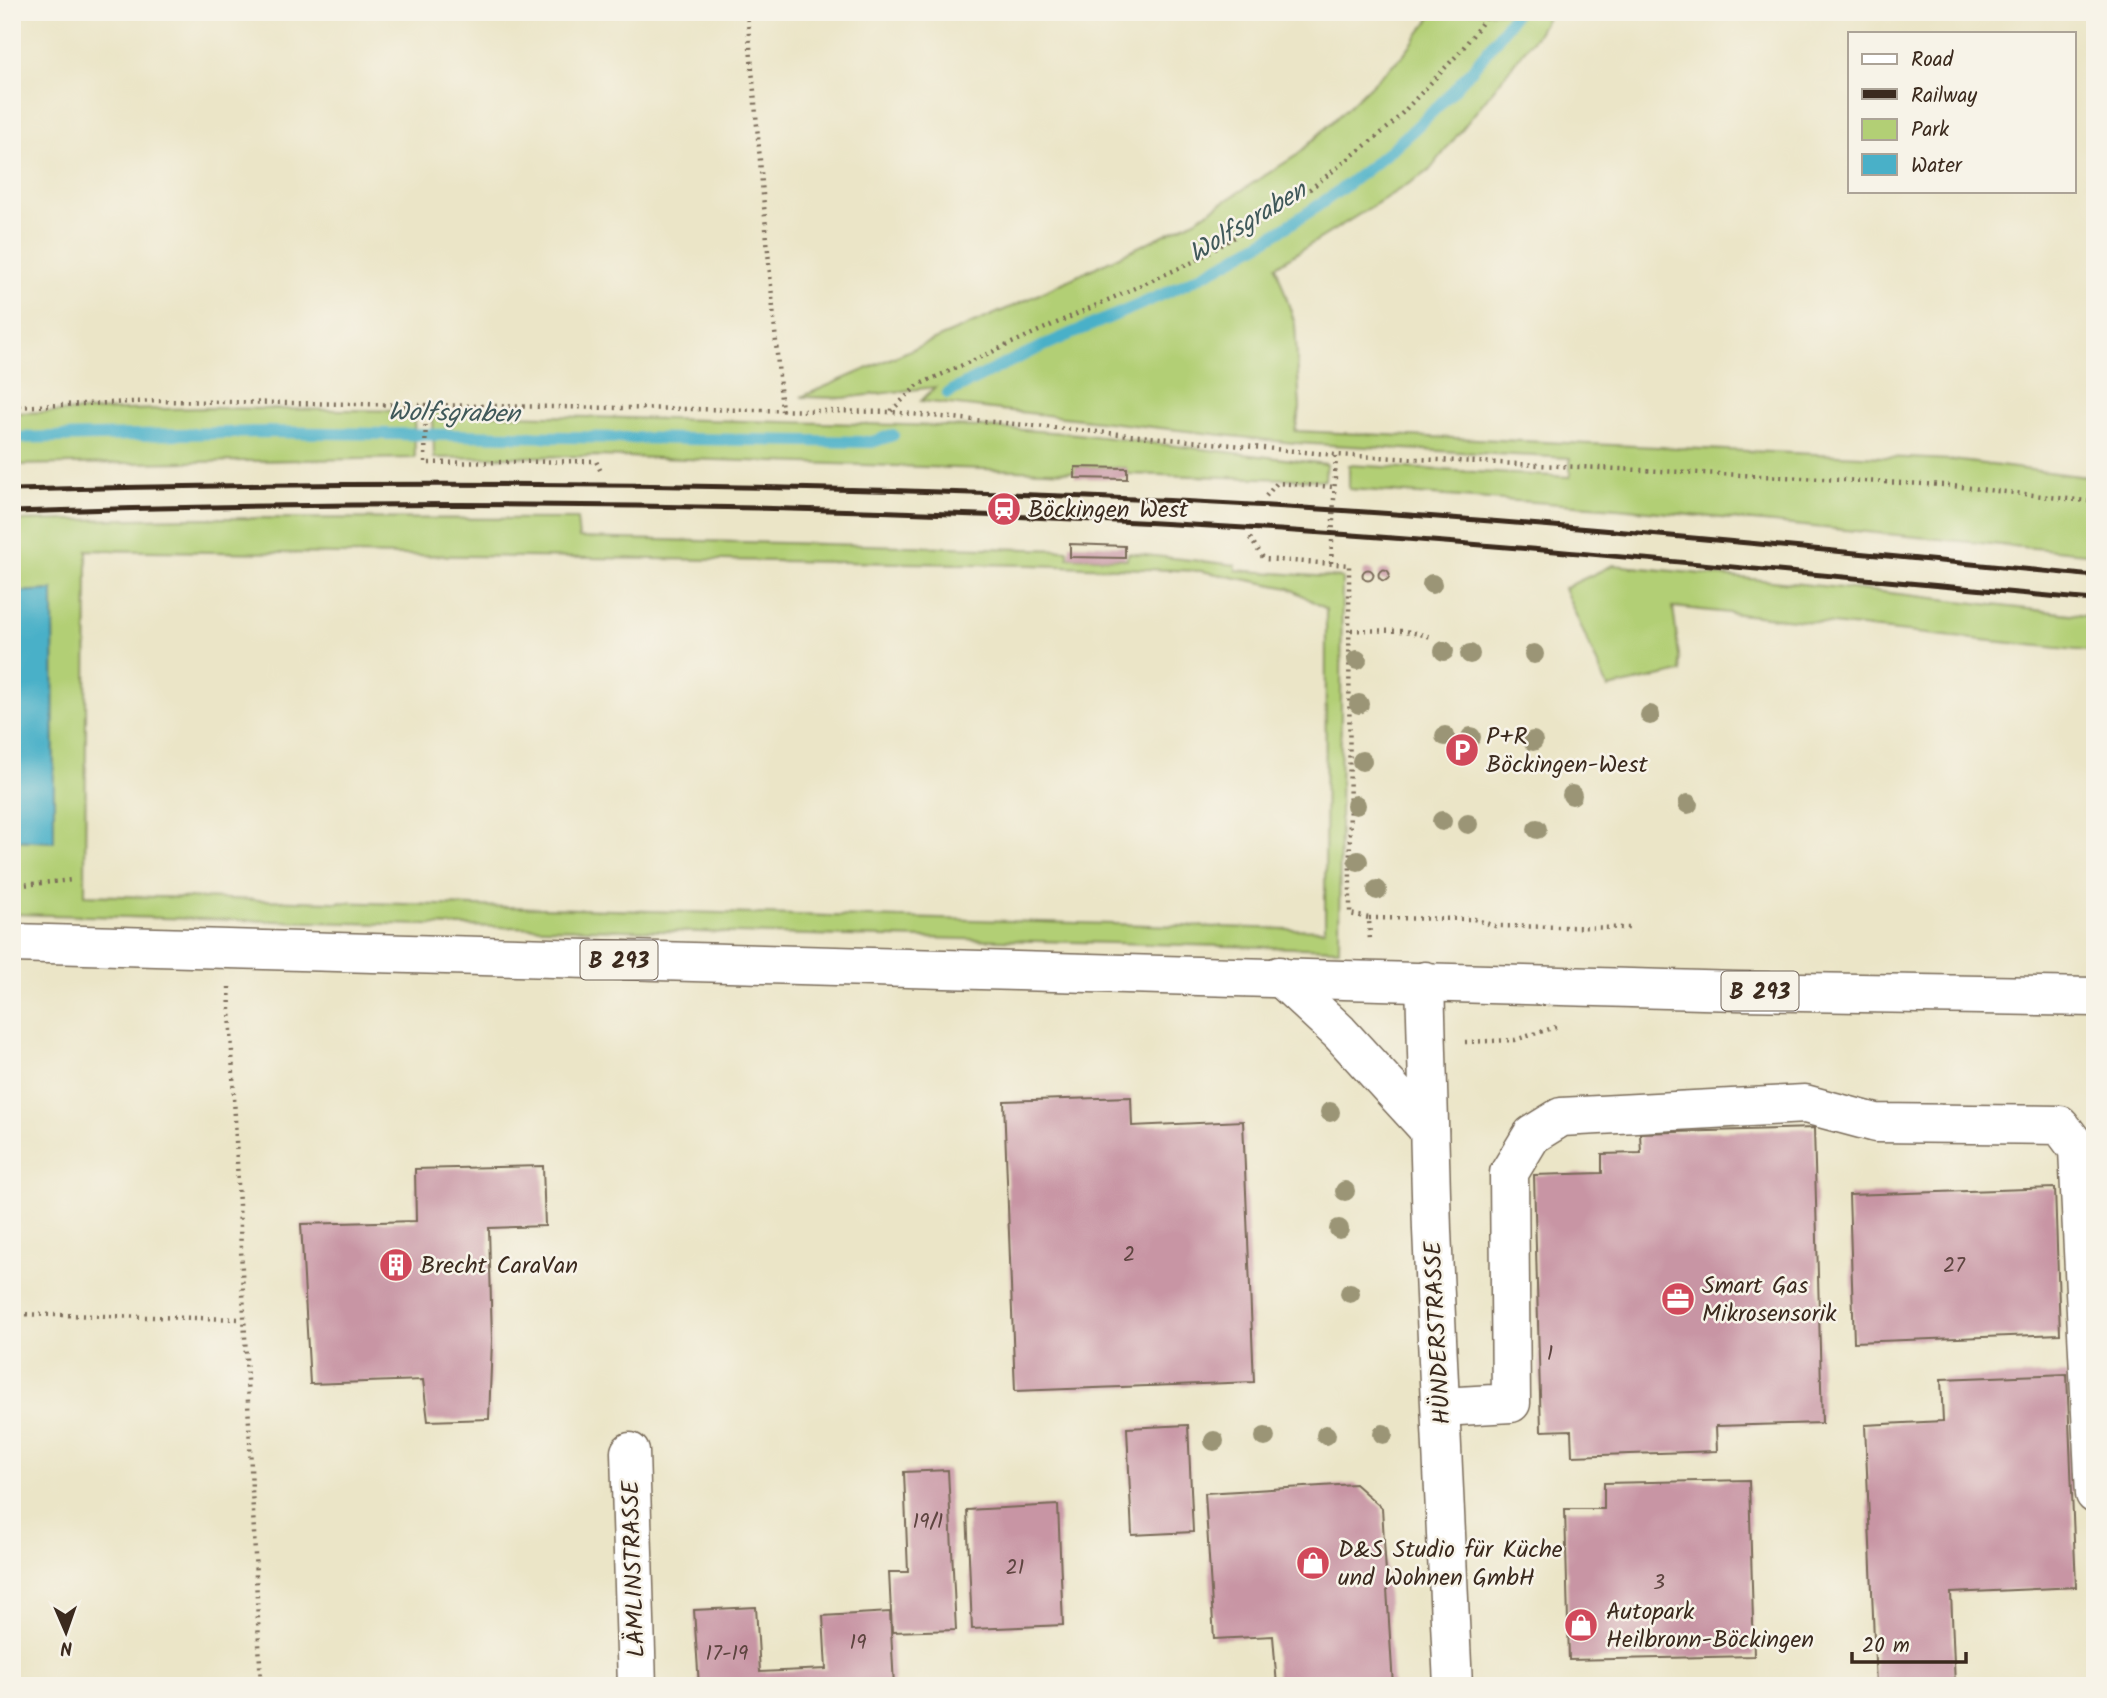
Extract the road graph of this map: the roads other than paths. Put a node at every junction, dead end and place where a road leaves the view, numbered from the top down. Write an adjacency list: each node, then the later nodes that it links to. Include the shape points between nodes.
1 (12, 943): 2 (main road, B 293)
2 (1279, 976): 3 (main road, B 293); 5 (main road, via 1339,1032)
3 (1425, 981): 4 (main road, B 293); 5 (main road, HÜNDERSTRASSE)
4 (2095, 997)
5 (1429, 1130): 6 (main road, HÜNDERSTRASSE)
6 (1441, 1407): 8 (main road, via 1511,1403 1509,1173 1532,1135 1561,1117 1805,1104 1877,1124 2060,1125 2078,1149); 10 (main road, HÜNDERSTRASSE)
7 (630, 1452): 9 (main road, LÄMLINSTRASSE)
8 (2095, 1494)
9 (637, 1686)
10 (1453, 1686)

